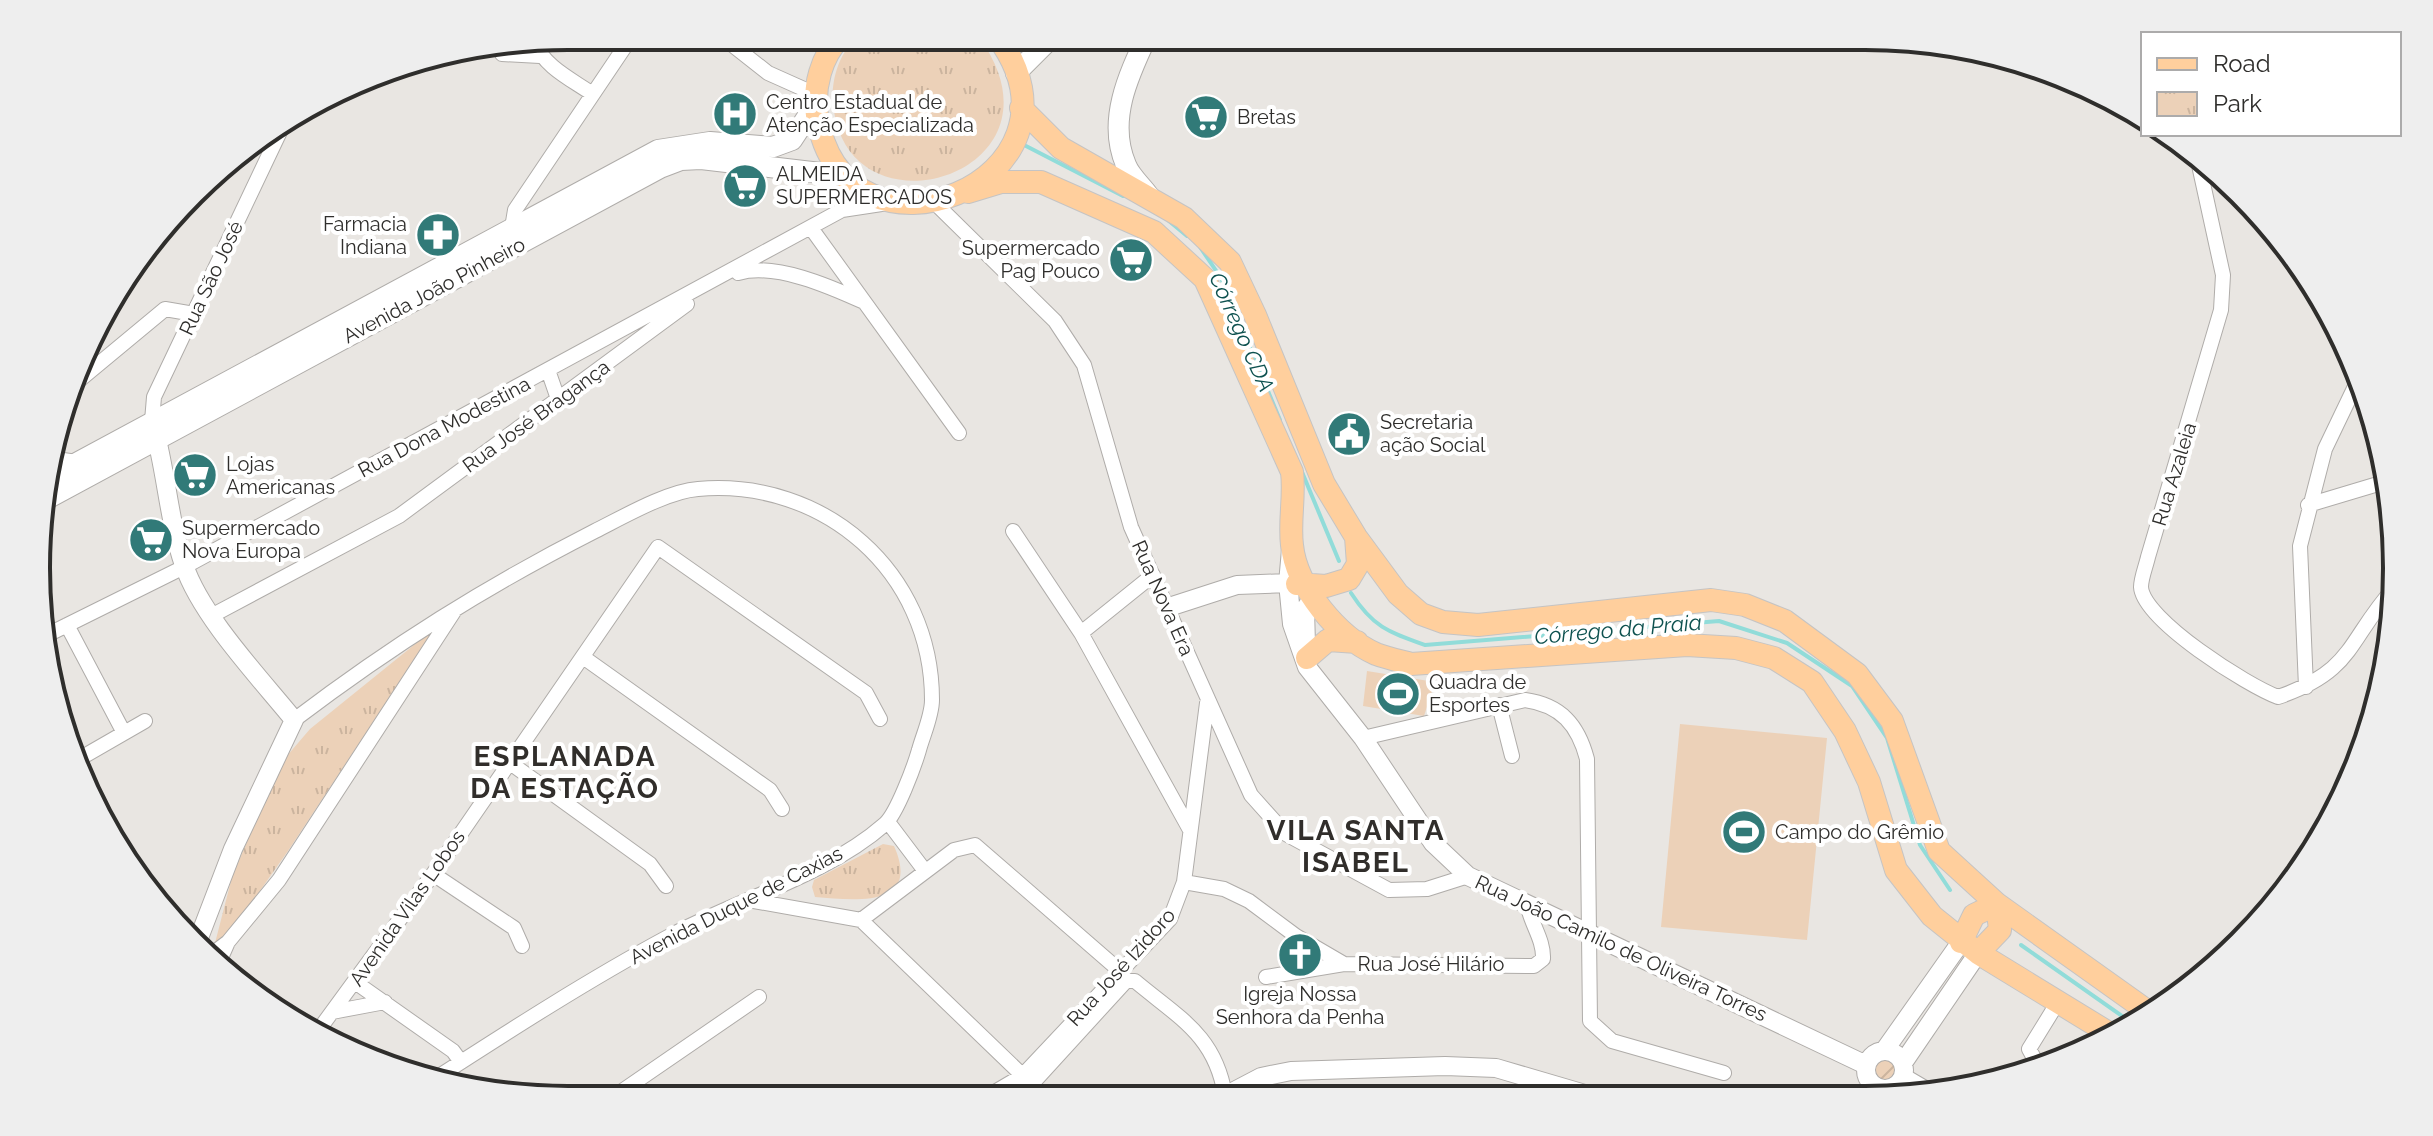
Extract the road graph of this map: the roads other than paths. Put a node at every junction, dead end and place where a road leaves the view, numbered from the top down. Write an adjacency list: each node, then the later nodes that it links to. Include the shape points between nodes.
1 (622, 50): 13 (street)
2 (739, 50): 14 (street)
3 (817, 50): 11 (main road)
4 (833, 50): 11 (main road)
5 (1008, 50): 12 (main road)
6 (1039, 50): 12 (main road)
7 (1141, 50): 20 (main road, via 1122,97 1118,132 1126,167)
8 (539, 51): 13 (street)
9 (502, 54): 10 (street)
10 (505, 54)
11 (820, 72): 14 (main road)
12 (1016, 73): 15 (main road)
13 (591, 93): 21 (street)
14 (815, 99): 18 (main road, via 819,131); 24 (main road, Avenida João Pinheiro, via 792,140 773,147 710,142 658,150)
15 (1021, 108): 19 (main road, via 1013,142 995,171); 20 (main road, via 1061,148)
16 (276, 140): 30 (street, Rua São José)
17 (2201, 174): 58 (street, Rua Azaleia, via 2223,275 2221,310 2141,589 2152,613 2254,688 2278,697)
18 (849, 178): 22 (main road); 25 (street); 35 (main road, Avenida João Pinheiro, via 681,160)
19 (968, 192): 23 (main road); 47 (main road, via 1001,182 1041,182 1071,192 1154,232 1205,279 1292,472 1291,544)
20 (1149, 196): 44 (main road, via 1194,225 1230,262 1324,484)
21 (525, 197): 24 (street); 26 (street, via 515,210)
22 (896, 202): 23 (main road); 25 (street, Rua Dona Modestina)
23 (935, 203): 46 (street, Rua Nova Era, via 1055,321 1084,365 1131,527)
24 (555, 206): 26 (main road, Avenida João Pinheiro)
25 (842, 210): 27 (street, Rua Dona Modestina)
26 (512, 228): 35 (main road, Avenida João Pinheiro)
27 (811, 228): 28 (street, Rua Dona Modestina); 29 (street)
28 (717, 280): 29 (street, Rua José Bragança, via 750,270 812,280); 31 (street, Rua Dona Modestina); 34 (street, Rua José Bragança)
29 (864, 302): 36 (street)
30 (194, 314): 32 (street, via 165,309); 35 (street, Rua São José, via 154,397)
31 (548, 370): 34 (street); 45 (street, Rua Dona Modestina)
32 (89, 371)
33 (2352, 392): 42 (street, via 2325,449)
34 (558, 399): 51 (street, Rua José Bragança, via 399,516)
35 (155, 430): 38 (main road, Avenida João Pinheiro); 41 (main road, Avenida João Pinheiro); 45 (street)
36 (959, 433)
37 (62, 460): 38 (street)
38 (77, 462): 39 (main road, Avenida João Pinheiro)
39 (59, 470)
40 (2376, 485): 42 (street)
41 (55, 493)
42 (2308, 505): 58 (street, via 2300,546)
43 (1013, 531): 54 (street)
44 (1356, 537): 47 (main road, via 1358,564 1349,579); 82 (main road, via 1398,594 1421,614 1443,622 1478,625 1711,600 1745,605 1785,621 1857,674 1892,721 1939,851)
45 (184, 567): 51 (street); 52 (street, Rua Dona Modestina)
46 (1153, 575): 50 (street, Rua Nova Era); 54 (street)
47 (1308, 587): 50 (street, via 1237,585); 55 (main road, via 1328,616); 57 (street); 57 (street, Rua João Camilo de Oliveira Torres, via 1292,624)
48 (459, 604): 62 (street, via 378,656); 70 (street, via 632,512 694,489 748,488 791,498 872,552 910,600 928,649 932,704 916,762); 87 (street, via 279,880)
49 (2382, 606): 58 (street, via 2329,675)
50 (1169, 607): 59 (street, Rua Nova Era)
51 (213, 615): 62 (street)
52 (67, 625): 53 (street, Rua Dona Modestina); 64 (street)
53 (54, 632)
54 (1081, 633): 71 (street)
55 (1357, 642): 57 (main road, via 1328,640); 89 (main road, via 1411,664 1687,645 1736,648 1774,658 1812,682 1829,706 1869,782 1896,870 1932,916)
56 (583, 657): 61 (street, Avenida Vilas Lobos, via 658,547 866,693); 68 (street, Avenida Vilas Lobos); 69 (street, via 770,790)
57 (1307, 663): 65 (street, Rua João Camilo de Oliveira Torres)
58 (2306, 687)
59 (1207, 703): 71 (street, Rua José Izidoro); 74 (street, Rua Nova Era, via 1251,795 1286,834 1389,890 1427,889)
60 (1499, 705): 65 (street); 67 (street); 84 (street, via 1543,702 1569,718 1581,736 1587,759)
61 (880, 719)
62 (294, 720): 80 (street)
63 (145, 721): 64 (street)
64 (124, 733): 66 (street)
65 (1363, 738): 74 (street, Rua João Camilo de Oliveira Torres, via 1433,843)
66 (85, 756)
67 (1512, 756)
68 (509, 762): 73 (street, Avenida Vilas Lobos); 77 (street, via 650,864)
69 (782, 809)
70 (888, 822): 72 (street); 75 (street, Avenida Duque de Caxias)
71 (1190, 831): 76 (street, Rua José Izidoro)
72 (925, 871): 83 (street); 93 (street, via 954,850 975,845)
73 (433, 874): 88 (street, via 514,928); 95 (street, Avenida Vilas Lobos)
74 (1468, 876): 79 (street, Rua João Camilo de Oliveira Torres)
75 (792, 880): 78 (street, Avenida Duque de Caxias); 81 (street)
76 (1184, 882): 92 (street, Rua José Hilário, via 1224,889 1249,901); 93 (street, Rua José Izidoro, via 1170,919)
77 (666, 886)
78 (749, 900): 81 (street); 104 (street, Avenida Duque de Caxias, via 669,936)
79 (1527, 903): 84 (street, Rua João Camilo de Oliveira Torres); 92 (street, Rua José Hilário, via 1544,947 1543,959 1534,966)
80 (213, 904): 85 (street); 86 (street)
81 (789, 904): 83 (street)
82 (1997, 904): 89 (main road, via 1974,915); 99 (main road)
83 (861, 920): 107 (street)
84 (1586, 930): 106 (street, via 1590,1021 1612,1041); 108 (street, Rua João Camilo de Oliveira Torres)
85 (201, 933)
86 (209, 940)
87 (228, 942): 90 (street); 91 (street)
88 (522, 946)
89 (1970, 947): 98 (main road); 108 (street); 108 (street, Rua João Camilo de Oliveira Torres, via 1884,1051 1895,1054)
90 (217, 949)
91 (223, 954)
92 (1344, 964): 94 (street)
93 (1120, 971): 107 (street, Rua José Izidoro)
94 (1266, 977)
95 (355, 982): 97 (street); 100 (street, Avenida Vilas Lobos)
96 (759, 997): 109 (street)
97 (385, 1002): 100 (street); 104 (street)
98 (2058, 1002): 102 (main road); 103 (street, via 2029,1049)
99 (2141, 1007)
100 (332, 1012): 101 (street, Avenida Vilas Lobos)
101 (323, 1024)
102 (2102, 1029)
103 (2034, 1058)
104 (461, 1062): 105 (street, Avenida Duque de Caxias)
105 (447, 1071)
106 (1724, 1073)
107 (1026, 1080): 110 (street, Rua José Izidoro); 111 (street); 112 (street, via 1126,981 1135,981 1209,1044)
108 (1889, 1083)
109 (629, 1086)
110 (1012, 1086)
111 (1033, 1086)
112 (1223, 1086)
113 (1244, 1086): 114 (street, via 1291,1071 1445,1066 1496,1068)
114 (1557, 1086)

